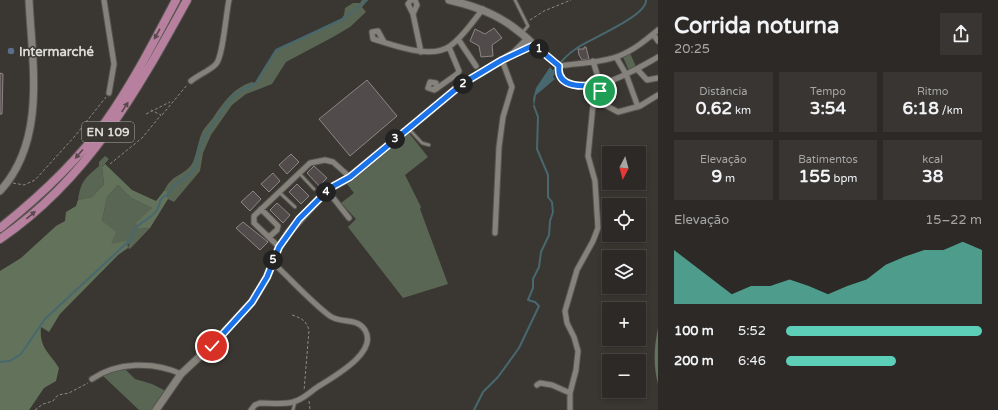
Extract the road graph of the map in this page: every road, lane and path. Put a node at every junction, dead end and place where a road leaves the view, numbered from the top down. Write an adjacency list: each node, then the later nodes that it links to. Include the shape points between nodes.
1 (29, 0): 50 (street, via 33,111 27,144)
2 (104, 0): 37 (street, via 114,64)
3 (176, 0): 58 (main road, EN 109, one-way to 58, via 129,86 92,139 63,173 33,202)
4 (186, 0): 61 (main road, EN 109, one-way to 4, via 55,194 99,144 137,90)
5 (229, 0): 34 (street, via 220,58 213,67 201,72)
6 (411, 0): 12 (street, via 408,4)
7 (415, 0): 12 (street, via 417,5)
8 (449, 0): 11 (street)
9 (515, 0): 13 (lane)
10 (570, 0): 13 (path)
11 (483, 10): 15 (street, via 494,14); 18 (street)
12 (413, 14): 23 (street)
13 (526, 22): 15 (lane, via 528,26)
14 (658, 30): 16 (street)
15 (522, 33): 17 (street)
16 (653, 34): 19 (street); 25 (street, via 643,43)
17 (528, 38): 21 (street); 24 (street)
18 (458, 39): 22 (street); 29 (street)
19 (658, 40)
20 (384, 42): 23 (street)
21 (534, 45): 24 (street); 30 (street)
22 (449, 47): 23 (street, via 431,53); 36 (street, via 459,71)
23 (421, 52)
24 (514, 53): 27 (street)
25 (616, 57): 28 (street); 32 (street)
26 (658, 57): 31 (street)
27 (502, 60): 45 (street, via 462,84); 59 (street, via 512,87 503,118 499,147)
28 (593, 61): 30 (street); 35 (street)
29 (476, 66)
30 (559, 66): 35 (street, via 559,75 569,84)
31 (637, 69): 32 (street); 33 (street, via 647,80)
32 (626, 74): 35 (street); 41 (street)
33 (658, 78)
34 (191, 81): 40 (path)
35 (601, 84): 39 (street, via 600,91)
36 (436, 89)
37 (109, 93): 50 (path, via 35,180 18,186)
38 (658, 95): 41 (street)
39 (594, 99): 41 (street, via 618,112); 68 (street, via 588,156 595,181 599,219 593,241 577,270 565,311 578,351)
40 (171, 102): 42 (path); 44 (path)
41 (638, 106)
42 (151, 110): 43 (path); 44 (path)
43 (146, 114)
44 (161, 115): 47 (path, via 142,138)
45 (408, 128): 46 (lane, via 422,143); 49 (street)
46 (429, 145)
47 (110, 164)
48 (299, 173): 49 (street, via 310,163 325,160 339,166); 51 (lane); 54 (street)
49 (350, 177): 52 (street)
50 (9, 182): 53 (street)
51 (314, 189)
52 (327, 190): 57 (street); 62 (street, via 299,219)
53 (0, 191)
54 (279, 192): 55 (lane); 56 (street)
55 (295, 207)
56 (261, 209): 60 (street, via 253,220); 60 (street, via 278,226)
57 (349, 218)
58 (0, 228)
59 (495, 233)
60 (269, 237): 62 (street)
61 (0, 239)
62 (279, 247): 63 (street)
63 (272, 262): 65 (street, via 267,277 252,302 212,346); 69 (street, via 330,316 356,322 362,326 368,337 364,350 341,374)
64 (292, 315): 69 (path, via 303,319 309,330)
65 (181, 374): 66 (street, via 135,365 111,369); 72 (street)
66 (92, 378): 71 (path, via 87,384 69,393 58,395)
67 (537, 385): 68 (street, via 546,383)
68 (570, 393): 76 (street)
69 (306, 396): 70 (street); 75 (path)
70 (295, 401): 73 (street, via 255,405); 74 (lane)
71 (35, 410)
72 (156, 410)
73 (251, 410)
74 (293, 410)
75 (310, 410)
76 (570, 410)

